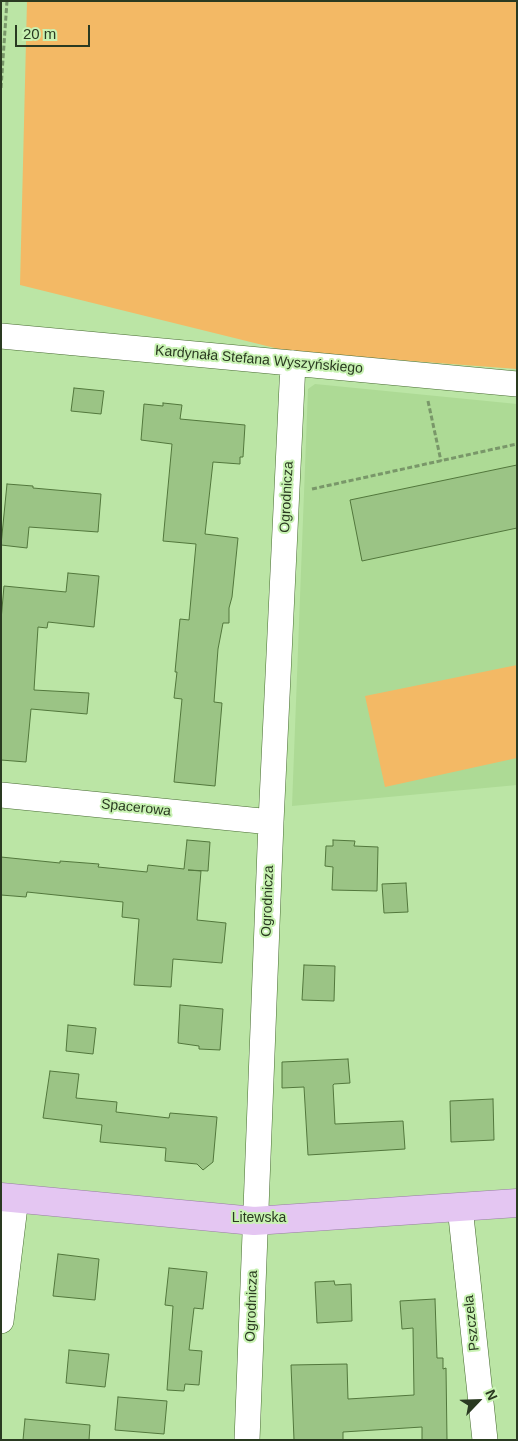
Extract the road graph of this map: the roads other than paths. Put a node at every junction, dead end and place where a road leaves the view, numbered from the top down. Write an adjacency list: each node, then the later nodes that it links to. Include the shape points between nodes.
1 (1, 336): 2 (street, Kardynała Stefana Wyszyńskiego)
2 (293, 363): 3 (street, Kardynała Stefana Wyszyńskiego); 5 (street, Ogrodnicza)
3 (517, 384)
4 (1, 794): 5 (street, Spacerowa)
5 (271, 822): 9 (street, Ogrodnicza)
6 (9, 1198): 9 (main road, Litewska); 10 (street)
7 (517, 1203): 8 (main road, Litewska)
8 (460, 1207): 9 (main road, Litewska); 12 (street, Pszczela)
9 (254, 1221): 11 (street, Ogrodnicza)
10 (1, 1321)
11 (247, 1440)
12 (485, 1440)

